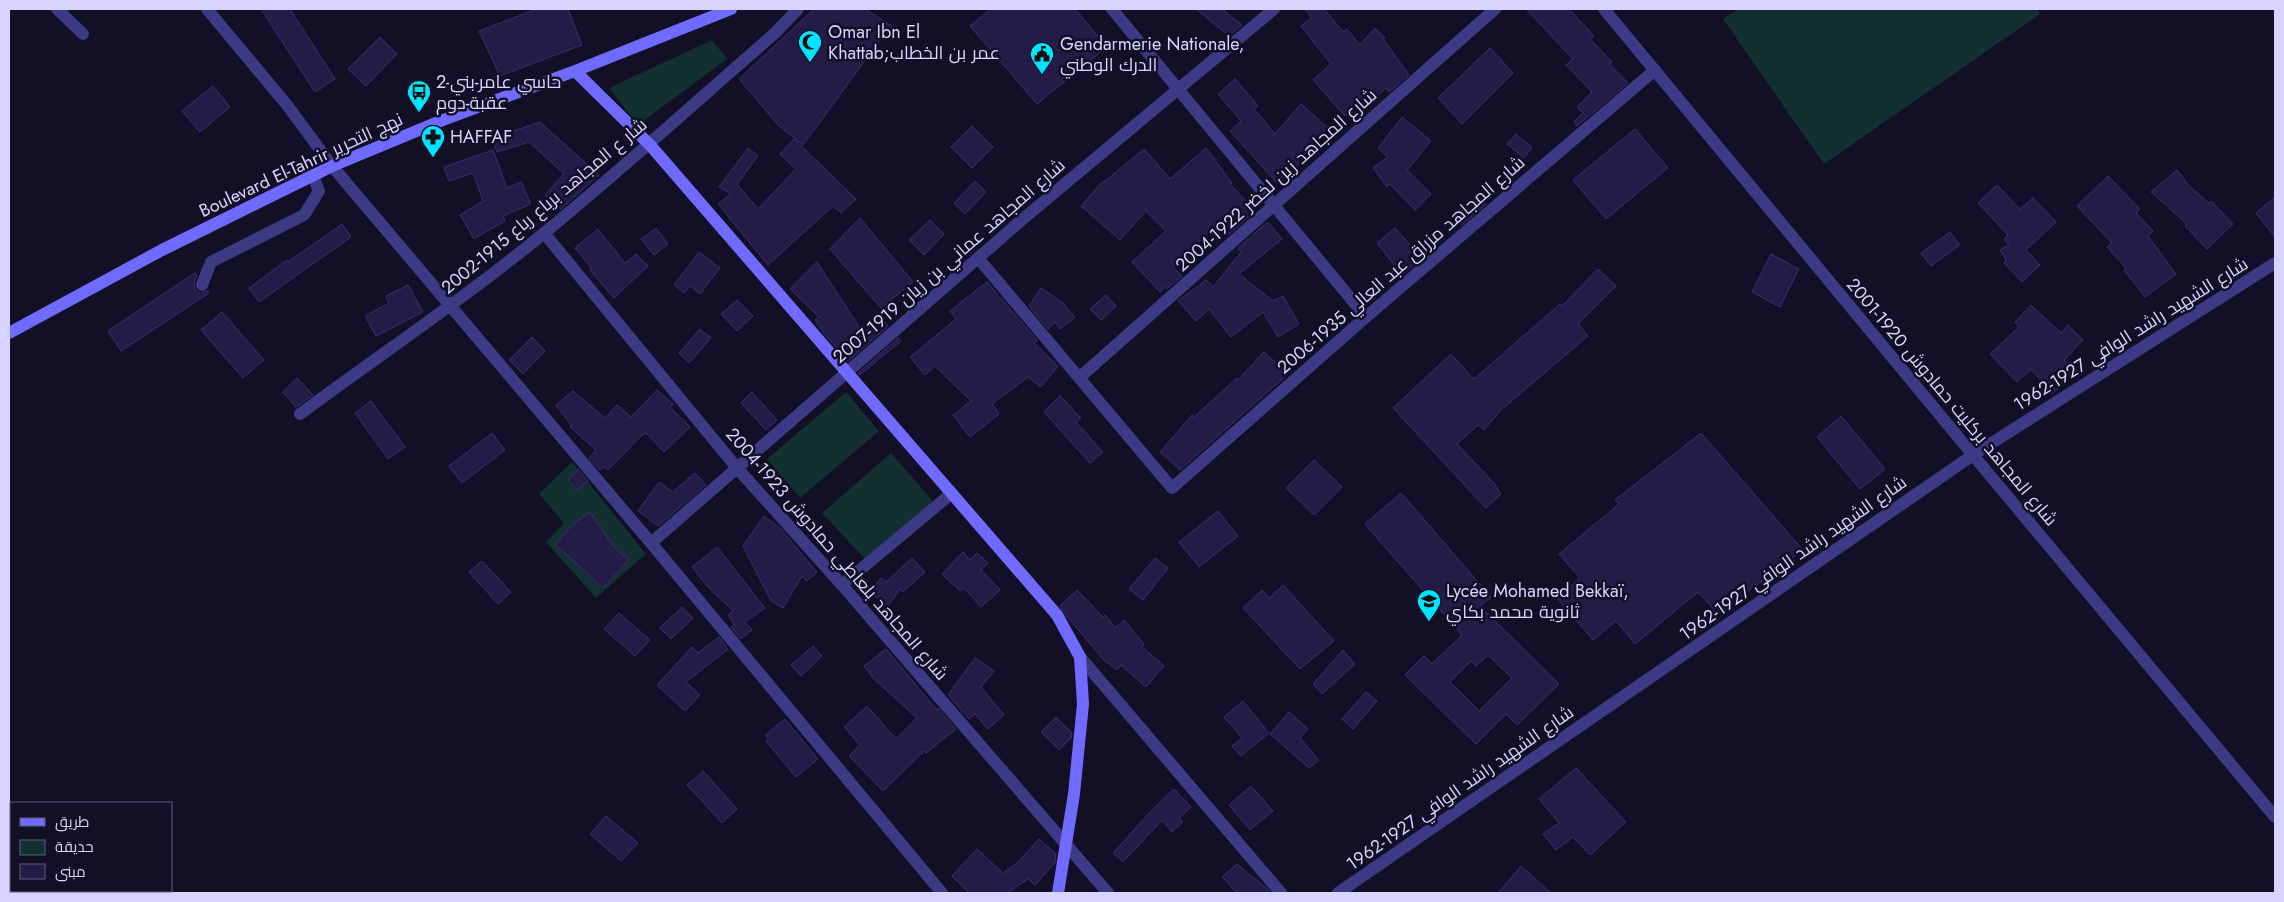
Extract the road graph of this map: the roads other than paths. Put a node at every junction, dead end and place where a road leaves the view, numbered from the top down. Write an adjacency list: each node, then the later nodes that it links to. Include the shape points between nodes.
1 (57, 9): 10 (street)
2 (207, 9): 15 (street, via 287,105)
3 (731, 9): 9 (main road, Boulevard El-Tahrir نهج التحرير)
4 (798, 9): 14 (street, شار ع المجاهد برباع رباع 1915-2002, via 775,33)
5 (1274, 9): 13 (street, شارع المجاهد عماني بن زيان 1919-2007)
6 (1495, 9): 17 (street, شارع المجاهد زين لخضر 1922-2004)
7 (1604, 9): 11 (street, شارع المجاهد بركليت حمادوش 1920-2001)
8 (1117, 10): 13 (street)
9 (716, 12): 12 (main road, Boulevard El-Tahrir نهج التحرير)
10 (83, 34)
11 (1655, 70): 23 (street, شارع المجاهد مزراق عبد العالي 1935-2006); 28 (street, شارع المجاهد بركليت حمادوش 1920-2001)
12 (574, 71): 14 (main road); 15 (main road, Boulevard El-Tahrir نهج التحرير)
13 (1178, 89): 17 (street); 19 (street, شارع المجاهد عماني بن زيان 1919-2007)
14 (648, 143): 18 (street, شار ع المجاهد برباع رباع 1915-2002); 25 (main road)
15 (332, 166): 16 (main road, Boulevard El-Tahrir نهج التحرير); 22 (street)
16 (313, 176): 21 (street, via 318,191 304,215 211,262); 24 (main road, Boulevard El-Tahrir نهج التحرير, via 162,250)
17 (1274, 206): 23 (street); 26 (street, شارع المجاهد زين لخضر 1922-2004)
18 (544, 233): 22 (street, شار ع المجاهد برباع رباع 1915-2002); 29 (street, شارع المجاهد بلعاطي حمادوش 1923-2004)
19 (978, 258): 25 (street, شارع المجاهد عماني بن زيان 1919-2007); 26 (street)
20 (2275, 263): 28 (street, شارع الشهيد راشد الوافي 1927-1962)
21 (202, 286)
22 (449, 307): 27 (street, شار ع المجاهد برباع رباع 1915-2002); 31 (street)
23 (1366, 317): 26 (street, شارع المجاهد مزراق عبد العالي 1935-2006, via 1172,488)
24 (9, 333)
25 (847, 372): 29 (street, شارع المجاهد عماني بن زيان 1919-2007); 30 (main road)
26 (1079, 378)
27 (300, 414)
28 (1973, 455): 34 (street, شارع المجاهد بركليت حمادوش 1920-2001); 40 (street, شارع الشهيد راشد الوافي 1927-1962)
29 (737, 468): 31 (street, شارع المجاهد عماني بن زيان 1919-2007); 32 (street, شارع المجاهد بلعاطي حمادوش 1923-2004)
30 (952, 494): 32 (street); 33 (main road, via 1057,615)
31 (651, 543): 36 (street)
32 (842, 585): 35 (street, شارع المجاهد بلعاطي حمادوش 1923-2004)
33 (1080, 657): 35 (main road, via 1083,704); 39 (street)
34 (2275, 817)
35 (1066, 846): 37 (main road); 38 (street, شارع المجاهد بلعاطي حمادوش 1923-2004)
36 (942, 893)
37 (1058, 893)
38 (1108, 893)
39 (1281, 893)
40 (1338, 893)

